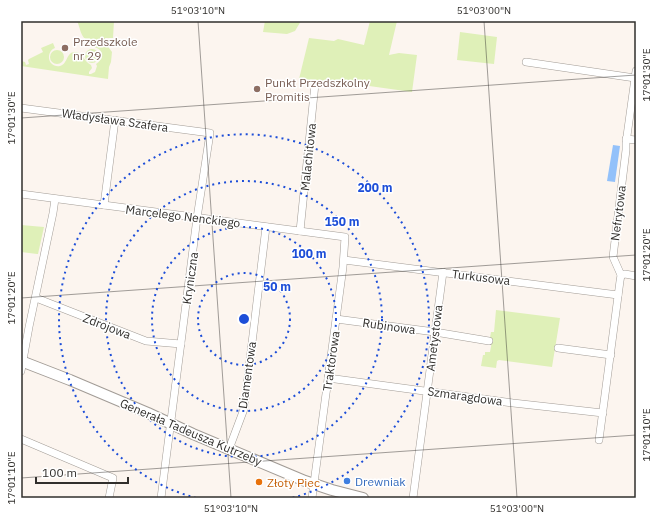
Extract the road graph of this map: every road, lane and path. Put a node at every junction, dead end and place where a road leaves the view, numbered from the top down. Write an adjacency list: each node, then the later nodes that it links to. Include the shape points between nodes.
1 (526, 62): 2 (street)
2 (636, 74): 7 (street, Nefrytowa)
3 (315, 84): 14 (street, Malachitowa)
4 (21, 108): 5 (street, Władysława Szafera)
5 (116, 120): 6 (street, Władysława Szafera); 11 (street)
6 (210, 133): 12 (street, Kryniczna)
7 (626, 139): 8 (street); 18 (street, Nefrytowa, via 613,257)
8 (636, 140)
9 (21, 194): 10 (street, Marcelego Nenckiego)
10 (55, 199): 11 (street, Marcelego Nenckiego); 21 (street)
11 (104, 205): 12 (street, Marcelego Nenckiego)
12 (198, 218): 13 (street, Marcelego Nenckiego); 25 (street, Kryniczna)
13 (266, 226): 14 (street, Marcelego Nenckiego); 35 (street, Diamentowa, via 244,409)
14 (300, 231): 15 (street, Marcelego Nenckiego)
15 (345, 237): 16 (street, Traktorowa)
16 (344, 260): 17 (street, Turkusowa); 22 (street, Traktorowa)
17 (443, 272): 20 (street, Turkusowa); 23 (street, Ametystowa)
18 (621, 275): 19 (street); 20 (street)
19 (636, 276)
20 (618, 295): 27 (street)
21 (36, 298): 25 (street, Zdrojowa, via 146,341); 28 (street)
22 (336, 319): 23 (street, Rubinowa); 29 (street, Traktorowa)
23 (435, 332): 24 (street, Rubinowa); 30 (street, Ametystowa)
24 (489, 341)
25 (181, 344): 32 (street, Kryniczna)
26 (558, 348): 27 (street)
27 (610, 355): 31 (street)
28 (22, 364): 32 (street, Generała Tadeusza Kutrzeby, via 70,380)
29 (328, 378): 30 (street, Szmaragdowa); 36 (street, Traktorowa)
30 (428, 391): 31 (street, Szmaragdowa); 41 (street, Ametystowa)
31 (603, 412): 34 (street)
32 (171, 424): 35 (street, Generała Tadeusza Kutrzeby); 38 (street, Kryniczna)
33 (21, 439): 37 (street, via 113,478)
34 (599, 440)
35 (229, 449): 36 (street, Generała Tadeusza Kutrzeby)
36 (314, 484): 39 (street, Traktorowa); 40 (street, Generała Tadeusza Kutrzeby)
37 (109, 498)
38 (161, 498)
39 (312, 498)
40 (363, 498)
41 (413, 498)

